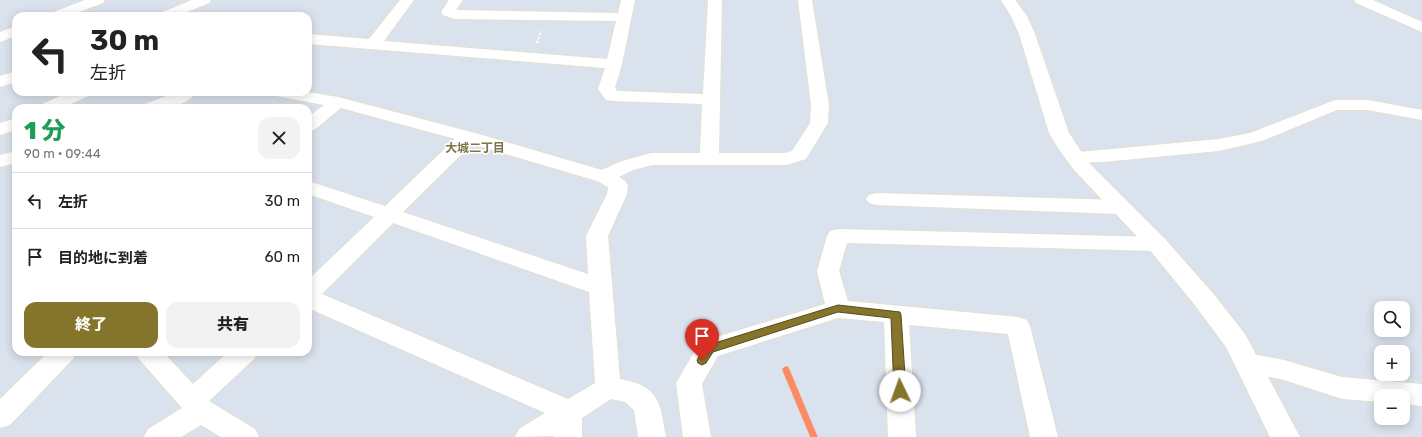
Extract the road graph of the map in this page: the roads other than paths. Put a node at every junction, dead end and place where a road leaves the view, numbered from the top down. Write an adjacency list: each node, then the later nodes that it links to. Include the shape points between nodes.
1 (98, 0): 11 (street)
2 (204, 0): 12 (street)
3 (407, 0): 19 (street)
4 (456, 0): 14 (street, via 448,12 454,15)
5 (628, 0): 14 (street)
6 (715, 0): 26 (street)
7 (805, 0): 37 (street, via 820,105 819,123 799,155 787,159)
8 (1008, 0): 35 (street, via 1027,34 1059,132)
9 (1361, 0): 13 (street)
10 (1414, 11): 13 (street)
11 (66, 12)
12 (175, 12)
13 (1391, 14): 15 (street)
14 (624, 17): 20 (street)
15 (1422, 28)
16 (12, 32): 17 (street)
17 (0, 37)
18 (312, 39): 19 (street)
19 (373, 44): 20 (street)
20 (614, 64): 26 (street, via 606,89 612,96)
21 (12, 78): 22 (street)
22 (0, 82)
23 (74, 96): 28 (street)
24 (182, 96): 29 (street)
25 (304, 96): 27 (street)
26 (712, 99): 37 (street)
27 (338, 102): 31 (street); 34 (street)
28 (57, 104)
29 (162, 104)
30 (1422, 114): 35 (street, via 1368,105 1335,105 1255,137 1219,145)
31 (312, 123)
32 (12, 125): 33 (street)
33 (0, 130)
34 (468, 137): 39 (street); 43 (street)
35 (1075, 157): 42 (street)
36 (12, 158): 38 (street)
37 (709, 159): 39 (street, via 651,159 626,166)
38 (0, 161)
39 (604, 177): 45 (street, via 618,185 618,190 597,236)
40 (312, 188): 43 (street)
41 (876, 199): 42 (street)
42 (1120, 207): 44 (street)
43 (390, 214): 45 (street); 46 (street)
44 (1157, 244): 48 (street, via 838,236 828,271); 53 (street, via 1236,341)
45 (601, 287): 54 (street)
46 (312, 290)
47 (312, 300): 58 (street)
48 (838, 309): 49 (street); 63 (street, via 709,349 689,383)
49 (896, 315): 64 (street); 65 (street, via 1018,326)
50 (60, 356): 57 (street)
51 (152, 356): 56 (street)
52 (241, 356): 56 (street)
53 (1247, 363): 55 (street, via 1284,370 1342,388); 66 (street)
54 (608, 388): 58 (street); 62 (street, via 632,392 647,405)
55 (1422, 395)
56 (196, 406): 59 (street); 60 (street)
57 (0, 417)
58 (569, 424): 61 (street)
59 (158, 437)
60 (245, 437)
61 (529, 437)
62 (652, 437)
63 (697, 437)
64 (902, 437)
65 (1044, 437)
66 (1285, 437)

